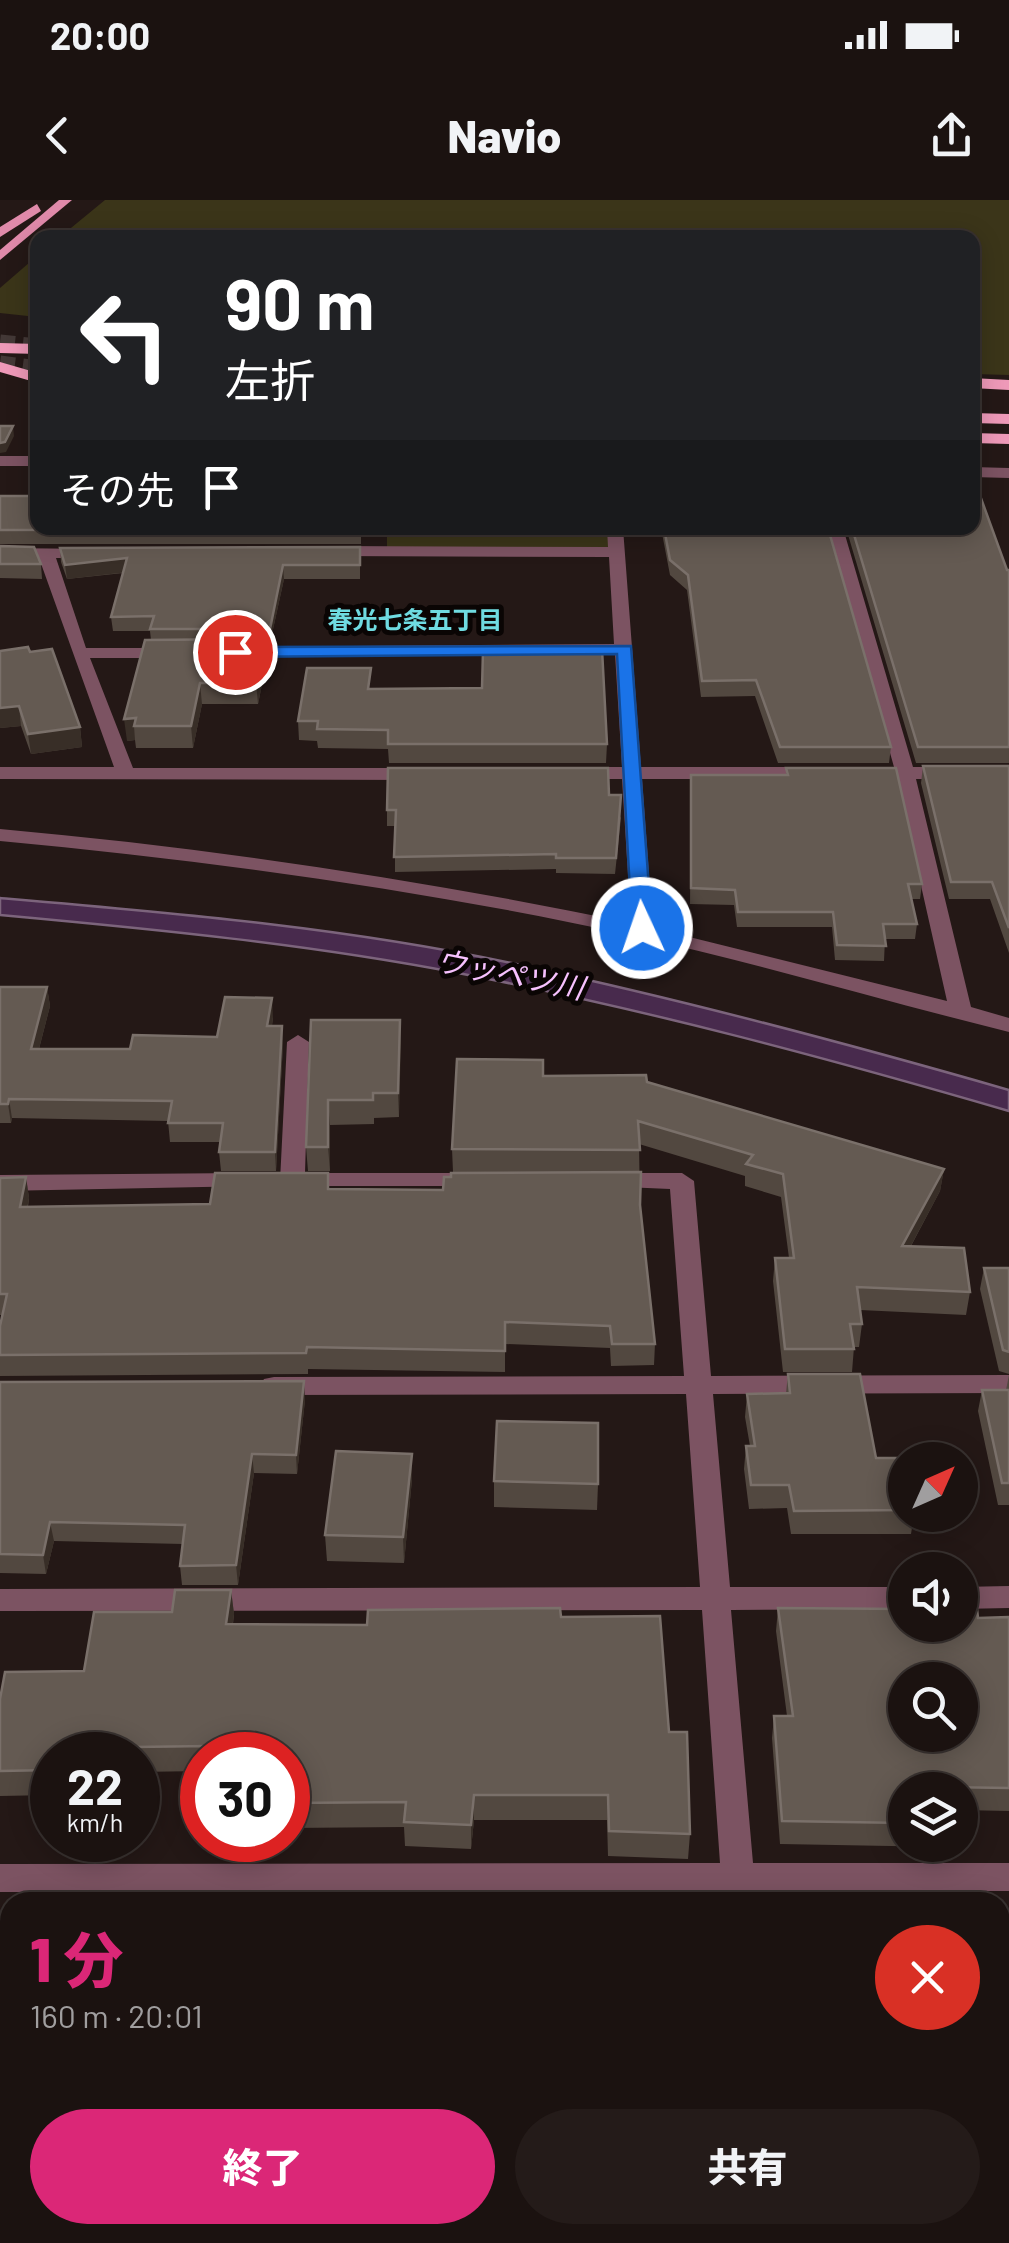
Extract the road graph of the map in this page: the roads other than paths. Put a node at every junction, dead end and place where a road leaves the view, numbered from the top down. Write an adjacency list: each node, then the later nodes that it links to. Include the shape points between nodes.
1 (49, 200): 5 (main road)
2 (66, 200): 3 (main road)
3 (31, 230)
4 (30, 231): 6 (main road)
5 (0, 233)
6 (0, 256)
7 (0, 348): 8 (highway)
8 (30, 349)
9 (0, 367): 10 (highway)
10 (30, 376)
11 (980, 383): 12 (highway)
12 (1009, 385)
13 (980, 398): 14 (highway)
14 (1009, 399)
15 (980, 418): 16 (highway)
16 (1009, 419)
17 (980, 438): 18 (highway)
18 (1009, 439)
19 (0, 460): 20 (street)
20 (30, 461)
21 (980, 472): 22 (street)
22 (1009, 473)
23 (388, 535): 27 (street)
24 (616, 535): 28 (street)
25 (837, 535): 37 (street)
26 (312, 551): 27 (street)
27 (387, 551): 28 (street)
28 (618, 552): 32 (street)
29 (0, 553): 31 (street)
30 (122, 553): 31 (street)
31 (46, 554): 33 (street)
32 (625, 649): 33 (street); 34 (street)
33 (79, 653): 40 (street)
34 (634, 772): 36 (street); 37 (street); 42 (street)
35 (0, 773): 40 (street)
36 (556, 773)
37 (904, 773): 38 (street); 43 (street)
38 (1009, 773)
39 (439, 774): 40 (street)
40 (128, 776)
41 (0, 835): 42 (street, via 134,845)
42 (642, 928): 43 (street)
43 (960, 1010): 44 (street)
44 (1009, 1024)
45 (298, 1042): 46 (street)
46 (292, 1181): 47 (street); 49 (street)
47 (506, 1181)
48 (585, 1181): 50 (street, via 682,1181)
49 (0, 1183)
50 (697, 1384): 51 (street); 52 (street); 57 (street)
51 (1009, 1384)
52 (239, 1387)
53 (1009, 1597): 55 (street)
54 (888, 1598): 57 (street)
55 (978, 1598)
56 (0, 1600): 57 (street)
57 (715, 1600): 60 (street)
58 (1009, 1877): 60 (street)
59 (0, 1878): 60 (street)
60 (740, 1890)

